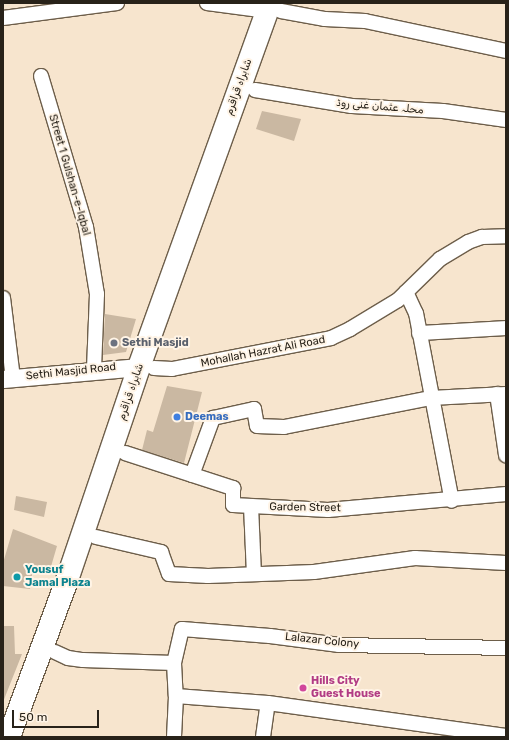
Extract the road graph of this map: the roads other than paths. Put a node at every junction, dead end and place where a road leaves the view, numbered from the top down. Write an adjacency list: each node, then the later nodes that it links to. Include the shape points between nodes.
1 (117, 3): 4 (street)
2 (207, 3): 3 (street)
3 (275, 7): 5 (street, via 325,19 365,21); 7 (highway, شاہراہ قراقرم); 14 (highway, شاہراہ قراقرم)
4 (3, 18)
5 (506, 51)
6 (41, 76): 15 (street, Street 1 Gulshan-e-Iqbal, via 86,227 97,294)
7 (255, 90): 8 (street, محلہ عثمان غنی روڈ, via 352,106 444,111); 14 (highway, شاہراہ قراقرم)
8 (506, 120)
9 (506, 236): 10 (street, Mohallah Hazrat Ali Road, via 482,237 468,242 440,259)
10 (406, 292): 13 (street, via 412,299); 14 (street, Mohallah Hazrat Ali Road, via 368,319 331,338 172,369)
11 (3, 298): 16 (street)
12 (506, 328): 13 (street)
13 (419, 333): 18 (street)
14 (147, 368): 15 (street, Sethi Masjid Road); 19 (highway, شاہراہ قراقرم); 23 (highway, شاہراہ قراقرم)
15 (94, 370): 16 (street, Sethi Masjid Road)
16 (8, 379)
17 (502, 394): 18 (street); 20 (street)
18 (431, 398): 21 (street, via 284,427 256,426 254,409 213,418); 24 (street)
19 (125, 453): 21 (street, Garden Street); 26 (highway, شاہراہ قراقرم)
20 (506, 455)
21 (192, 475): 25 (street, Garden Street, via 233,488 233,505)
22 (506, 494): 24 (street, Garden Street)
23 (95, 497): 29 (highway, شاہراہ قراقرم); 33 (highway, via 84,503 50,591 24,671)
24 (452, 501): 25 (street, Garden Street, via 328,510)
25 (251, 506): 28 (street)
26 (96, 537): 28 (street, via 161,552 169,574); 29 (highway, شاہراہ قراقرم)
27 (506, 563): 28 (street, via 415,558 314,572)
28 (254, 574)
29 (70, 592): 31 (highway, شاہراہ قراقرم); 33 (highway, شاہراہ قراقرم)
30 (502, 648): 32 (street, Lalazar Colony, via 338,645 270,636 182,629)
31 (55, 652): 32 (street, via 68,658 83,660); 39 (highway, شاہراہ قراقرم)
32 (174, 663): 34 (street, Lalazar Colony)
33 (25, 693): 36 (highway, شاہراہ قراقرم)
34 (176, 696): 35 (street); 40 (street, Lalazar Colony)
35 (268, 703): 37 (street); 41 (street)
36 (10, 715): 38 (highway, شاہراہ قراقرم)
37 (506, 736)
38 (9, 737)
39 (24, 737)
40 (174, 737)
41 (263, 737)

